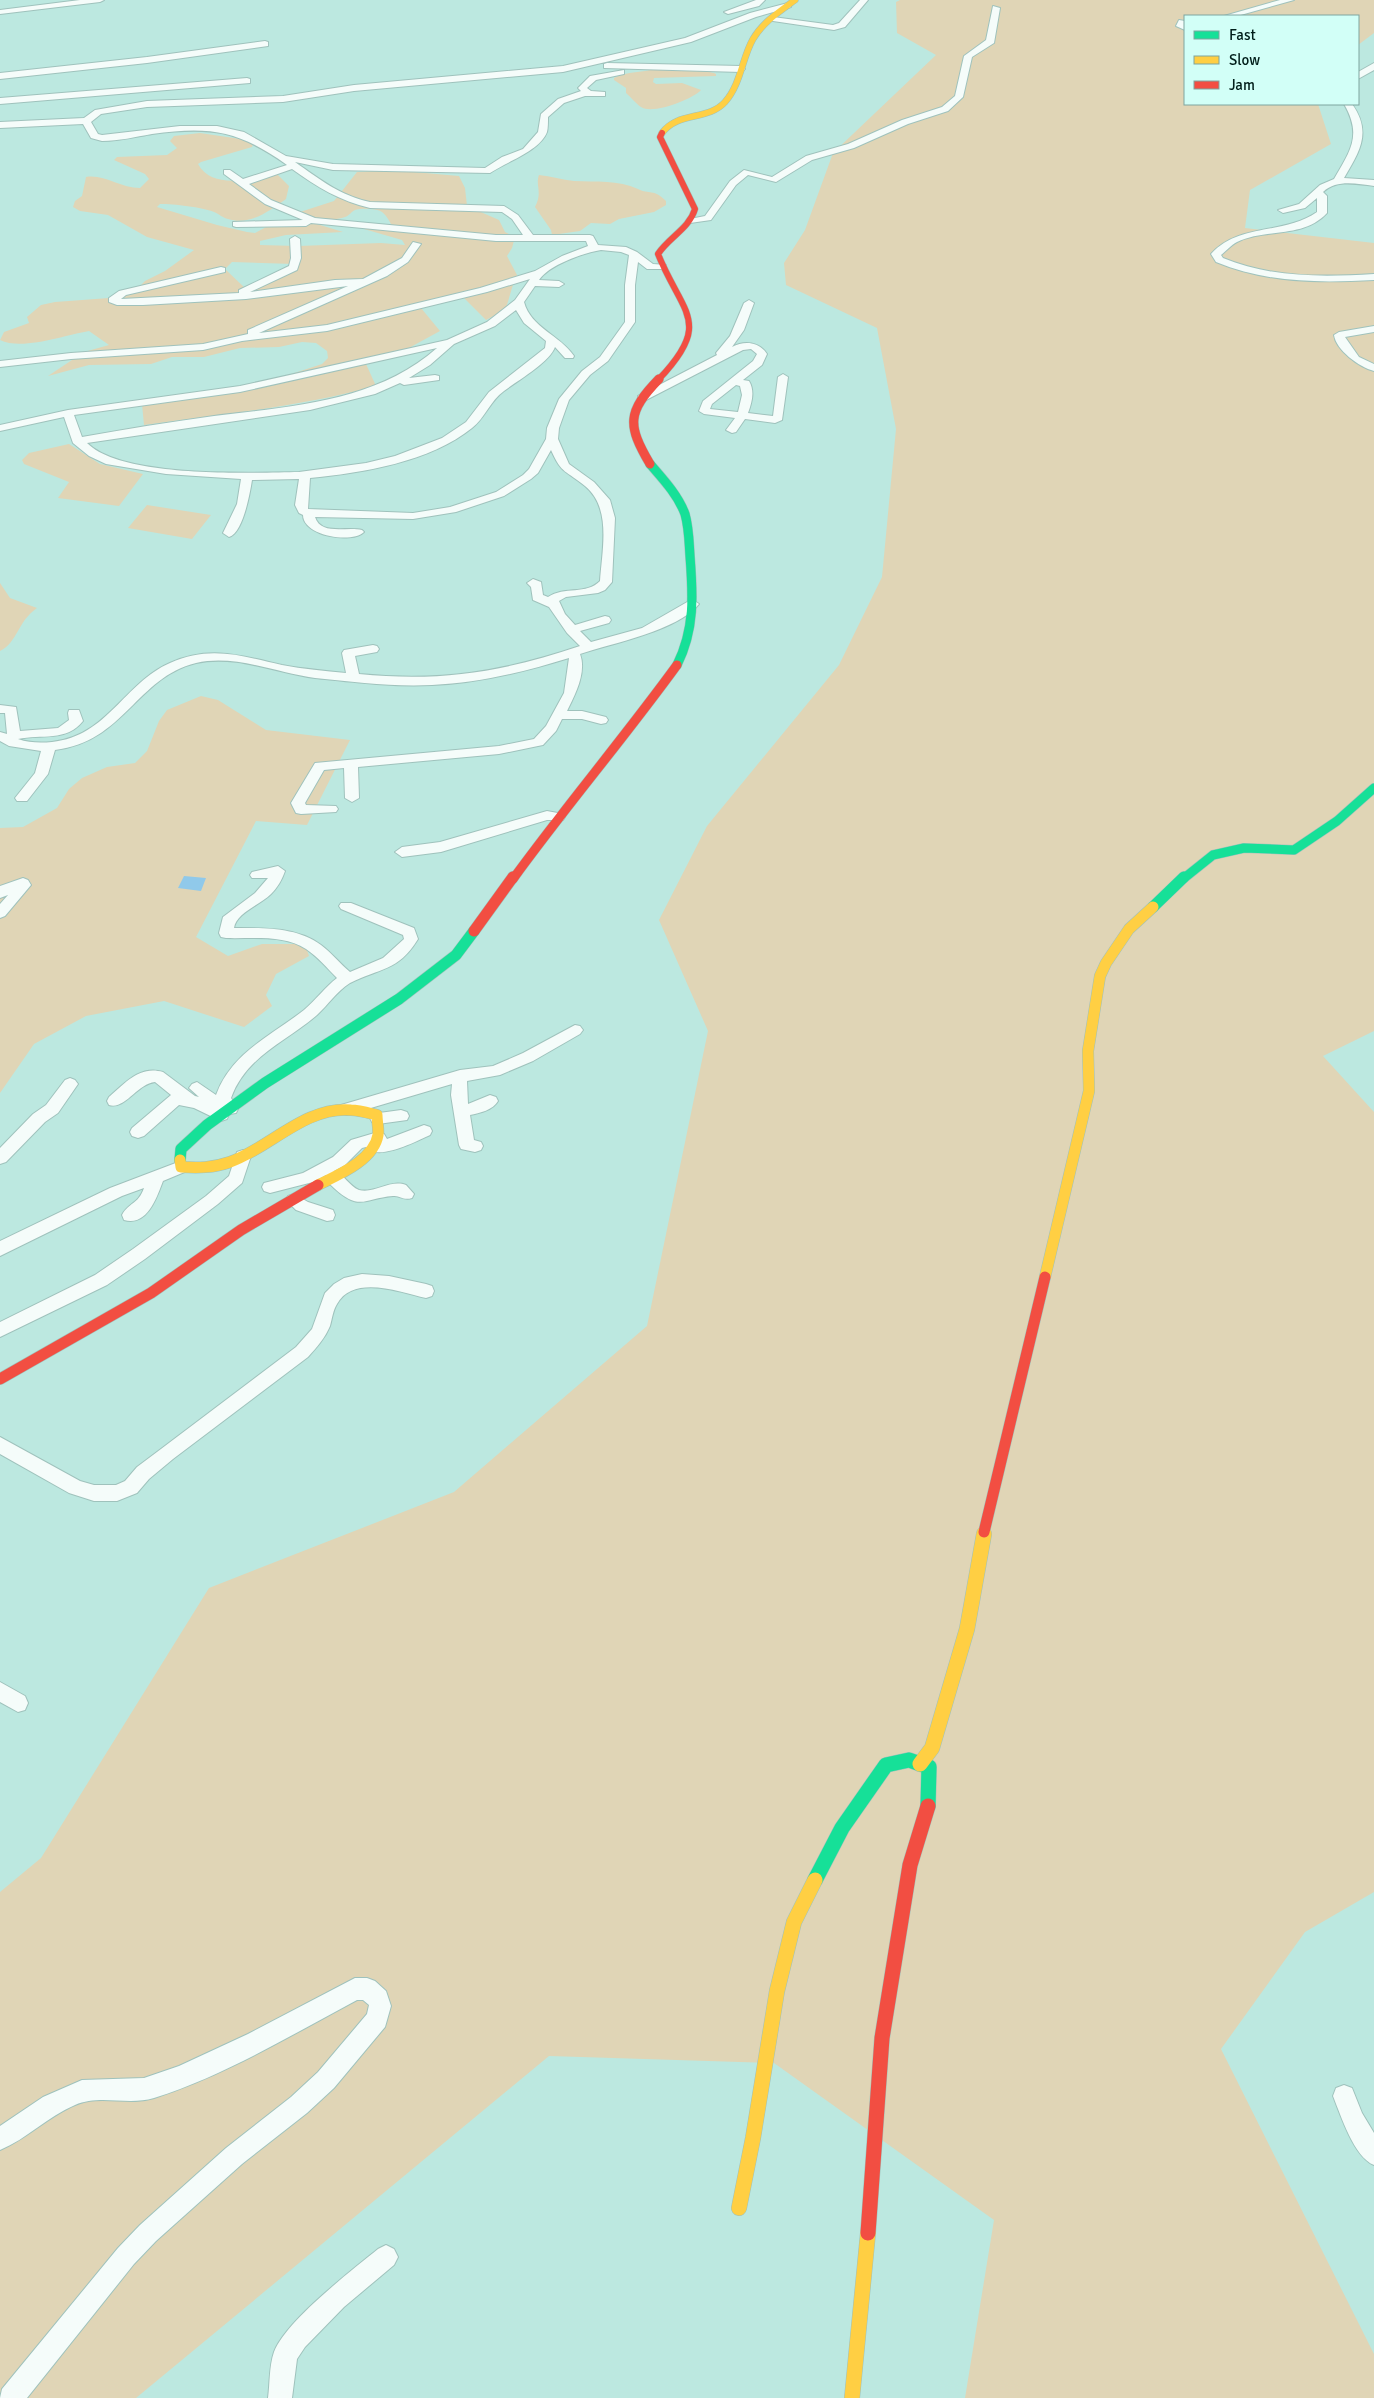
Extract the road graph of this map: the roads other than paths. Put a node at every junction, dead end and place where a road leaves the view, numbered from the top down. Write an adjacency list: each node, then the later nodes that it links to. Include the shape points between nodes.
1 (100, 0): 7 (street)
2 (761, 0): 8 (street)
3 (864, 0): 10 (street, via 842,25 834,28)
4 (1290, 0): 9 (street)
5 (792, 3): 10 (street); 12 (street, via 688,40)
6 (996, 8): 33 (street, via 990,43 968,56 961,92 948,108 905,122 860,143 809,158 772,180 746,172 732,183 708,218)
7 (0, 12)
8 (728, 12)
9 (1232, 15)
10 (772, 19): 15 (street, via 757,32)
11 (265, 44): 17 (street)
12 (578, 65): 13 (street, via 587,68); 23 (street, via 552,71 354,88 283,99 147,104 98,112)
13 (644, 66): 15 (street); 19 (street, via 594,78 582,88)
14 (1374, 66): 16 (street)
15 (741, 69): 33 (street, via 720,107 672,123 662,132 662,143 695,209)
16 (1359, 75)
17 (0, 76)
18 (247, 81): 21 (street)
19 (588, 93): 20 (street); 25 (street, via 561,101 546,113 542,133 526,151 487,171 333,167)
20 (602, 94)
21 (0, 101)
22 (1349, 105): 28 (street, via 1358,119 1360,130 1350,160)
23 (86, 120): 24 (street); 25 (street, via 92,133 102,138 176,129 222,130 248,137)
24 (0, 125)
25 (281, 157): 26 (street)
26 (292, 166): 29 (street); 36 (street, via 361,204 509,211)
27 (227, 172): 29 (street)
28 (1338, 181): 30 (street); 31 (street, via 1326,184)
29 (241, 183): 34 (street, via 268,202)
30 (1374, 183)
31 (1318, 192): 32 (street, via 1302,206); 44 (street, via 1322,196 1322,213 1315,218 1289,228 1234,240 1216,254 1219,260 1241,269 1314,280)
32 (1283, 210)
33 (693, 221): 41 (street, via 661,246 658,254)
34 (323, 223): 35 (street); 36 (street)
35 (236, 224)
36 (530, 238): 39 (street, via 590,238)
37 (295, 239): 48 (street, via 296,258 292,268)
38 (416, 244): 45 (street, via 405,260)
39 (594, 248): 40 (street, via 613,248); 43 (street, via 576,253)
40 (634, 254): 41 (street, via 651,267); 51 (street)
41 (662, 267): 67 (street, via 685,308 690,331 682,351)
42 (221, 270): 48 (street, via 128,292 113,300 143,302)
43 (539, 273): 46 (street); 56 (street, via 359,321)
44 (1374, 277)
45 (366, 282): 48 (street); 56 (street)
46 (532, 283): 47 (street); 49 (street)
47 (559, 284)
48 (232, 297)
49 (519, 302): 52 (street); 53 (street, via 522,317)
50 (749, 303): 60 (street, via 743,325 733,341)
51 (630, 311): 55 (street, via 636,319); 72 (street, via 630,322 612,350 597,366 586,372 564,399)
52 (491, 324): 53 (street); 58 (street)
53 (530, 325): 57 (street)
54 (1374, 329): 62 (street, via 1339,335 1340,341 1355,358)
55 (634, 334)
56 (242, 338): 61 (street, via 203,346)
57 (551, 340): 59 (street, via 563,347); 74 (street, via 546,353 486,401 474,422 441,442 389,461 344,470)
58 (450, 342): 65 (street, via 430,360); 68 (street, via 240,389)
59 (569, 356)
60 (710, 362): 66 (street, via 740,347 758,348 761,358); 67 (street)
61 (0, 364)
62 (1374, 368)
63 (783, 377): 69 (street, via 778,418 771,421)
64 (435, 378): 65 (street, via 410,383)
65 (394, 382): 73 (street, via 366,394 314,406 214,424)
66 (735, 382): 69 (street, via 747,387); 69 (street, via 707,403 704,411)
67 (642, 398): 83 (street, via 633,416 633,432 638,448 673,493 685,515)
68 (68, 413): 70 (street); 73 (street)
69 (741, 416): 71 (street)
70 (0, 428)
71 (732, 430)
72 (552, 439): 76 (street, via 534,471 527,477 500,494 460,507 413,516); 81 (street, via 564,466 584,479 604,500 609,518 606,582 592,592)
73 (78, 441): 75 (street, via 106,460 143,469)
74 (305, 473): 75 (street); 76 (street, via 302,505 303,511)
75 (247, 477): 78 (street, via 243,504)
76 (309, 513): 77 (street, via 309,520 328,534)
77 (358, 532)
78 (229, 533)
79 (533, 583): 82 (street, via 537,585 537,597)
80 (557, 583): 81 (street)
81 (570, 593): 82 (street, via 557,595)
82 (552, 604): 87 (street)
83 (693, 604): 85 (street); 86 (street)
84 (605, 620): 87 (street)
85 (692, 627): 86 (street); 105 (street, via 686,650 675,669)
86 (653, 628): 88 (street)
87 (571, 630): 88 (street)
88 (588, 647): 90 (street)
89 (373, 649): 91 (street, via 348,653)
90 (573, 653): 91 (street, via 492,674 444,682 387,681); 94 (street, via 573,681)
91 (353, 676): 99 (street, via 286,669 236,658 195,659 159,674 115,718 91,736 63,746)
92 (0, 709): 96 (street, via 10,710)
93 (74, 713): 97 (street, via 76,721 68,729)
94 (559, 715): 95 (street, via 582,714); 100 (street, via 538,742 526,745 499,750)
95 (601, 720)
96 (13, 723): 97 (street); 98 (street)
97 (33, 733): 98 (street)
98 (6, 738): 99 (street, via 32,747)
99 (49, 747): 102 (street, via 41,774)
100 (349, 760): 103 (street); 104 (street, via 320,766 298,803 300,810)
101 (1374, 788): 144 (street, via 1337,821 1294,850 1244,848 1213,855 1130,929 1103,970 1094,1002 1088,1051 1090,1091 981,1545 967,1629 932,1748)
102 (22, 798)
103 (352, 798)
104 (331, 809)
105 (558, 817): 106 (street, via 547,815 441,847); 118 (street, via 456,955 398,999)
106 (402, 852)
107 (257, 876): 111 (street, via 278,871 271,886 233,914 228,920 226,933 286,936 302,941)
108 (0, 893): 110 (street, via 23,883 24,886)
109 (346, 906): 111 (street, via 403,928 411,939 387,962 359,976)
110 (0, 913)
111 (347, 978): 118 (street, via 292,1031 260,1047 240,1068 225,1090)
112 (575, 1030): 113 (street, via 495,1071)
113 (460, 1076): 119 (street); 120 (street, via 459,1106)
114 (70, 1084): 128 (street, via 52,1109)
115 (193, 1094): 116 (street, via 158,1076 141,1078); 118 (street, via 208,1106); 124 (street, via 176,1099)
116 (116, 1101)
117 (490, 1101): 120 (street)
118 (225, 1109): 129 (street, via 182,1148)
119 (342, 1110): 122 (street, via 362,1108); 127 (street, via 312,1118)
120 (462, 1111): 126 (street, via 467,1145)
121 (401, 1116): 122 (street)
122 (378, 1118): 125 (street)
123 (424, 1131): 125 (street, via 403,1142 384,1146)
124 (138, 1132)
125 (375, 1142): 131 (street, via 358,1160); 132 (street, via 357,1144 339,1161 307,1178)
126 (475, 1146)
127 (243, 1156): 129 (street, via 213,1169 194,1171); 139 (street, via 236,1179 139,1254 101,1280)
128 (0, 1158)
129 (181, 1167): 130 (street)
130 (156, 1176): 135 (street, via 146,1203); 137 (street)
131 (334, 1177): 133 (street, via 351,1193 361,1196 394,1188); 134 (street)
132 (270, 1187)
133 (406, 1194)
134 (294, 1200): 136 (street, via 309,1210); 140 (street, via 241,1230 151,1293)
135 (130, 1215)
136 (327, 1215)
137 (0, 1249)
138 (426, 1291): 141 (street, via 366,1281 356,1281 341,1289 331,1299 319,1330 302,1352 167,1454 131,1487 117,1492 94,1493 75,1487)
139 (0, 1330)
140 (0, 1379)
141 (0, 1445)
142 (0, 1691): 143 (street)
143 (18, 1703)
144 (920, 1764): 148 (street, via 909,1760 886,1765 842,1828 794,1922 777,1991); 152 (street, via 929,1767 928,1806 910,1865 882,2038)
145 (1344, 2096): 147 (street, via 1354,2121)
146 (0, 2139): 150 (street, via 81,2091 151,2088 202,2069 355,1989 367,1989 378,1999 377,2019 326,2080 148,2233)
147 (1374, 2154)
148 (738, 2208)
149 (386, 2257): 151 (street, via 336,2299 297,2339 285,2355)
150 (12, 2398)
151 (280, 2398)
152 (852, 2398)

